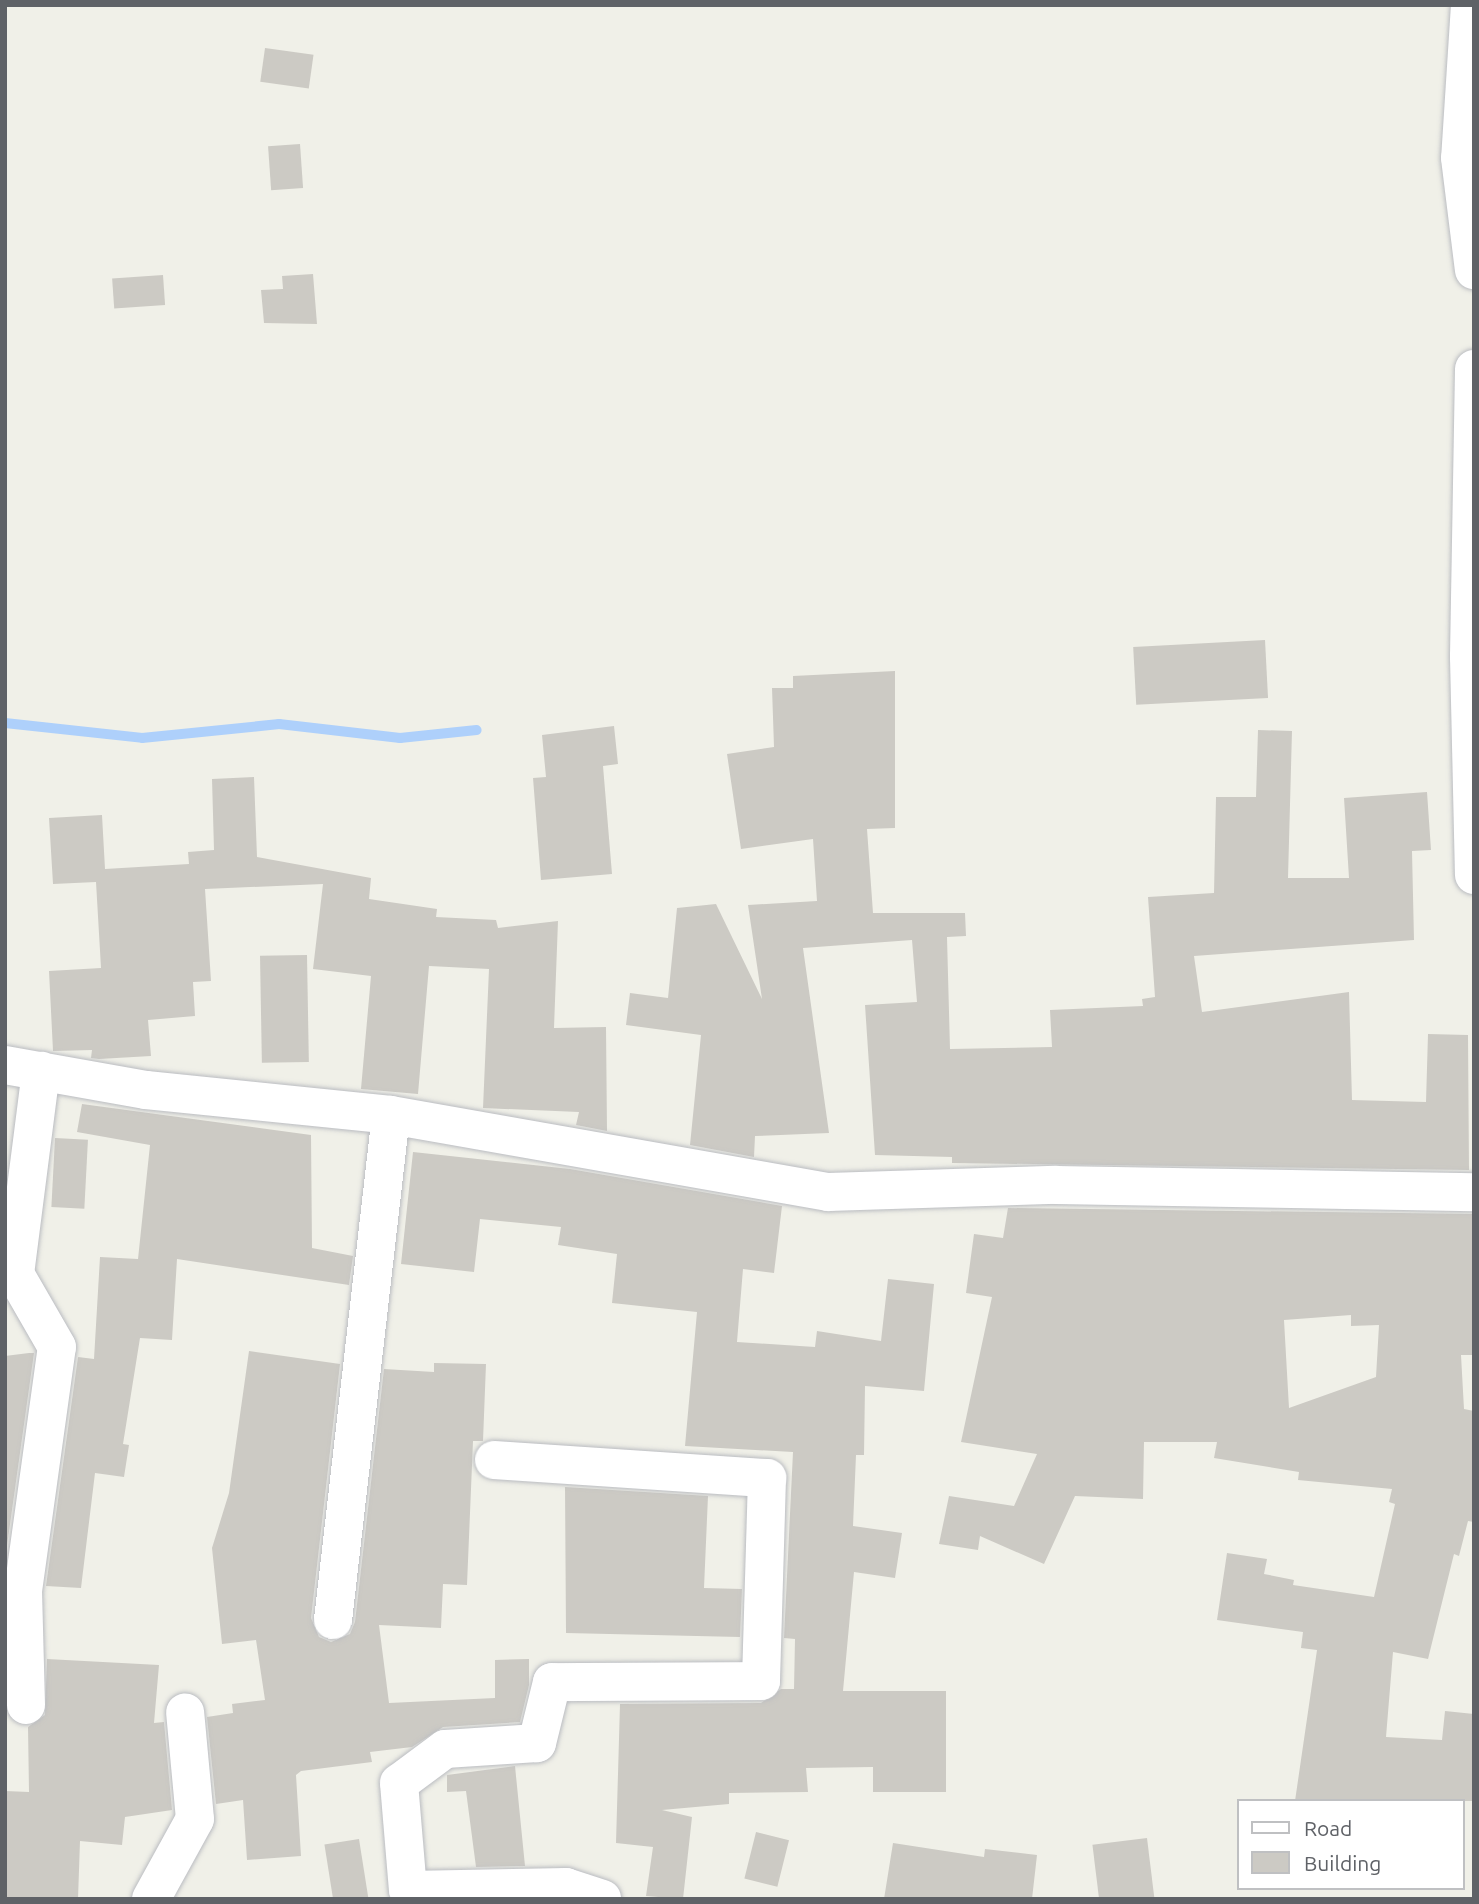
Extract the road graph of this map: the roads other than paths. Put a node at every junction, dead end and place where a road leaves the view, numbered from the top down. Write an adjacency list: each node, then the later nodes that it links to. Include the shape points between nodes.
1 (1470, 5): 2 (street, via 1460,158)
2 (1471, 256)
3 (1474, 369): 4 (street, via 1469,657)
4 (1474, 875)
5 (23, 1068): 6 (street, via 146,1090); 10 (street, via 15,1274 57,1347 23,1591)
6 (391, 1115): 7 (street, via 828,1192 1056,1185); 9 (street)
7 (1474, 1192)
8 (494, 1460): 12 (street, via 767,1478 761,1681 552,1682 537,1743 444,1749 399,1783 408,1890)
9 (333, 1619)
10 (26, 1705)
11 (185, 1712): 13 (street, via 195,1819)
12 (460, 1894): 14 (street, via 566,1887)
13 (151, 1899)
14 (602, 1899)

